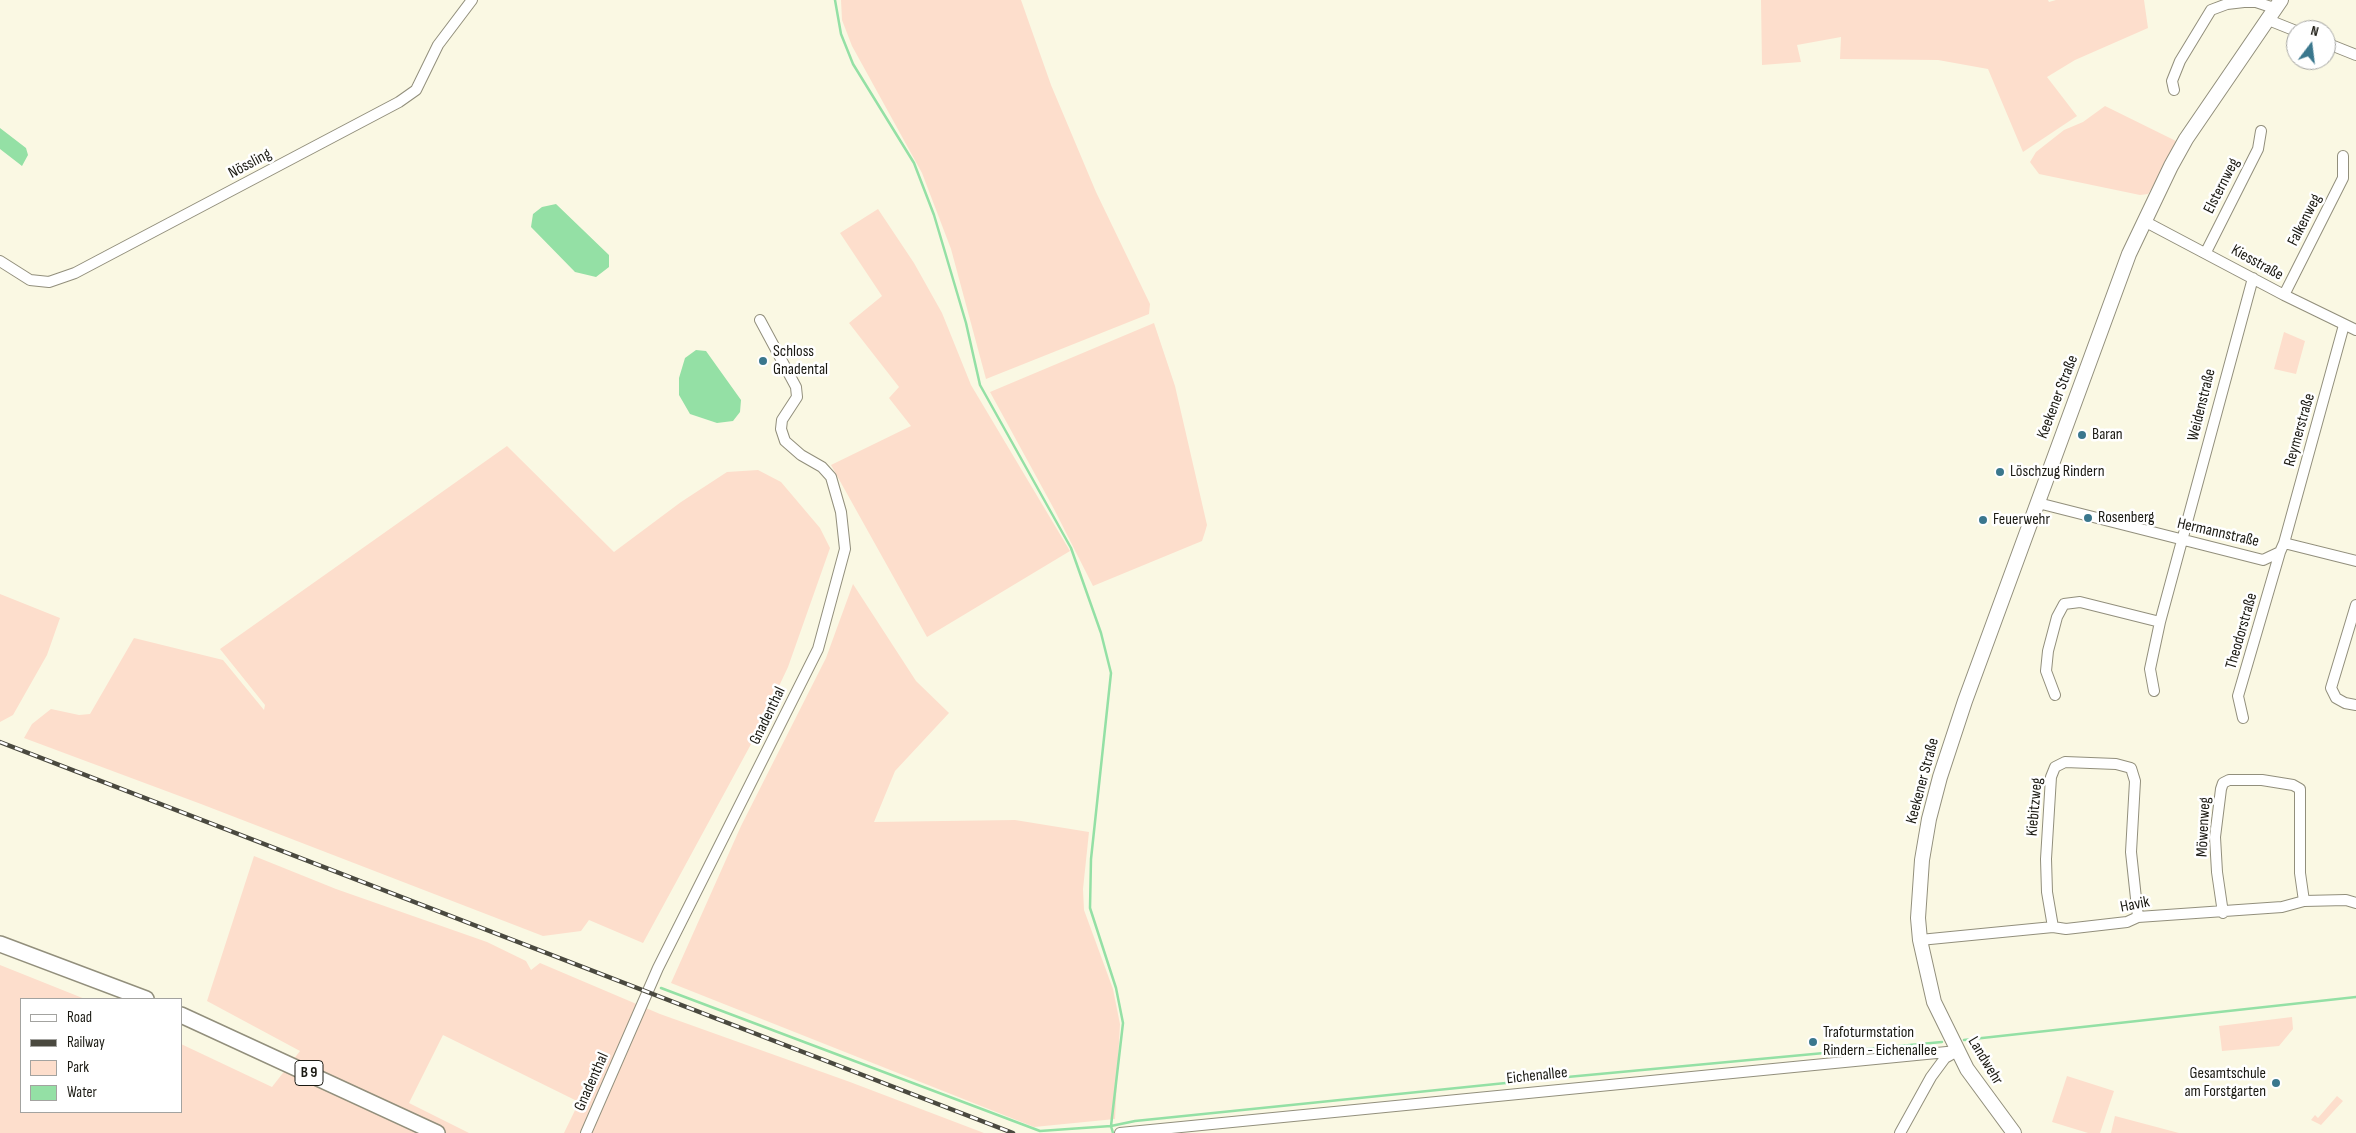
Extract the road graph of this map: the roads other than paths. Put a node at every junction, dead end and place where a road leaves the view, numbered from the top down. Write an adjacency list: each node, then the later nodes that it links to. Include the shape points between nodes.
1 (472, 0): 11 (street, Nössling, via 438,45 416,90 400,102 75,273 49,282 30,280)
2 (2274, 9): 3 (street); 6 (street, via 2256,2 2244,2 2211,10 2180,60 2172,81); 9 (main road, Keekener Straße, via 2186,140)
3 (2286, 21)
4 (2336, 47): 5 (street)
5 (2356, 55)
6 (2174, 90)
7 (2261, 131): 10 (street, Elsternweg, via 2258,149)
8 (2343, 156): 13 (street, Falkenweg, via 2343,178)
9 (2144, 221): 10 (street, Kiesstraße); 17 (main road, Keekener Straße)
10 (2206, 252): 12 (street, Kiesstraße)
11 (0, 261)
12 (2253, 278): 13 (street, Kiesstraße); 18 (street, Weidenstraße)
13 (2284, 295): 15 (street, Kiesstraße)
14 (760, 320): 39 (street, Gnadenthal, via 796,387 797,397 782,420 785,441 831,477 841,512 845,549 818,649 658,968)
15 (2344, 325): 16 (street, Kiesstraße); 19 (street, Reymerstraße)
16 (2356, 330)
17 (2038, 502): 18 (street, Hermannstraße); 32 (main road, Keekener Straße, via 1940,777 1922,860 1918,897)
18 (2183, 541): 19 (street, Hermannstraße, via 2262,560); 22 (street, Weidenstraße)
19 (2282, 547): 20 (street); 26 (street, Theodorstraße, via 2238,696)
20 (2356, 561)
21 (2356, 605): 25 (street, via 2331,688 2336,698)
22 (2160, 622): 23 (street, Weidenstraße, via 2150,668); 24 (street, via 2080,602 2064,604 2057,617 2046,671)
23 (2154, 691)
24 (2055, 695)
25 (2356, 705)
26 (2243, 718)
27 (2304, 901): 28 (street, Havik, via 2346,900); 29 (street, Havik, via 2282,907); 29 (street, Möwenweg, via 2300,873 2300,789 2262,780 2230,780 2223,783 2221,789 2215,837)
28 (2356, 903)
29 (2223, 913): 30 (street, Havik, via 2212,911)
30 (2138, 917): 31 (street, Havik, via 2127,922 2066,930); 31 (street, Kiebitzweg, via 2131,852 2135,781 2131,768 2116,764 2065,762 2055,767 2051,777 2046,859)
31 (2052, 927): 32 (street, Havik)
32 (1920, 940): 35 (main road, Keekener Straße)
33 (0, 944): 34 (main road)
34 (143, 998)
35 (1934, 1002): 37 (main road, Landwehr)
36 (182, 1015): 38 (main road, B 9)
37 (1957, 1051): 40 (street, Eichenallee); 41 (street, via 1945,1058 1931,1077); 42 (main road, Landwehr)
38 (436, 1133)
39 (586, 1133)
40 (1121, 1133)
41 (1900, 1133)
42 (2014, 1133)

